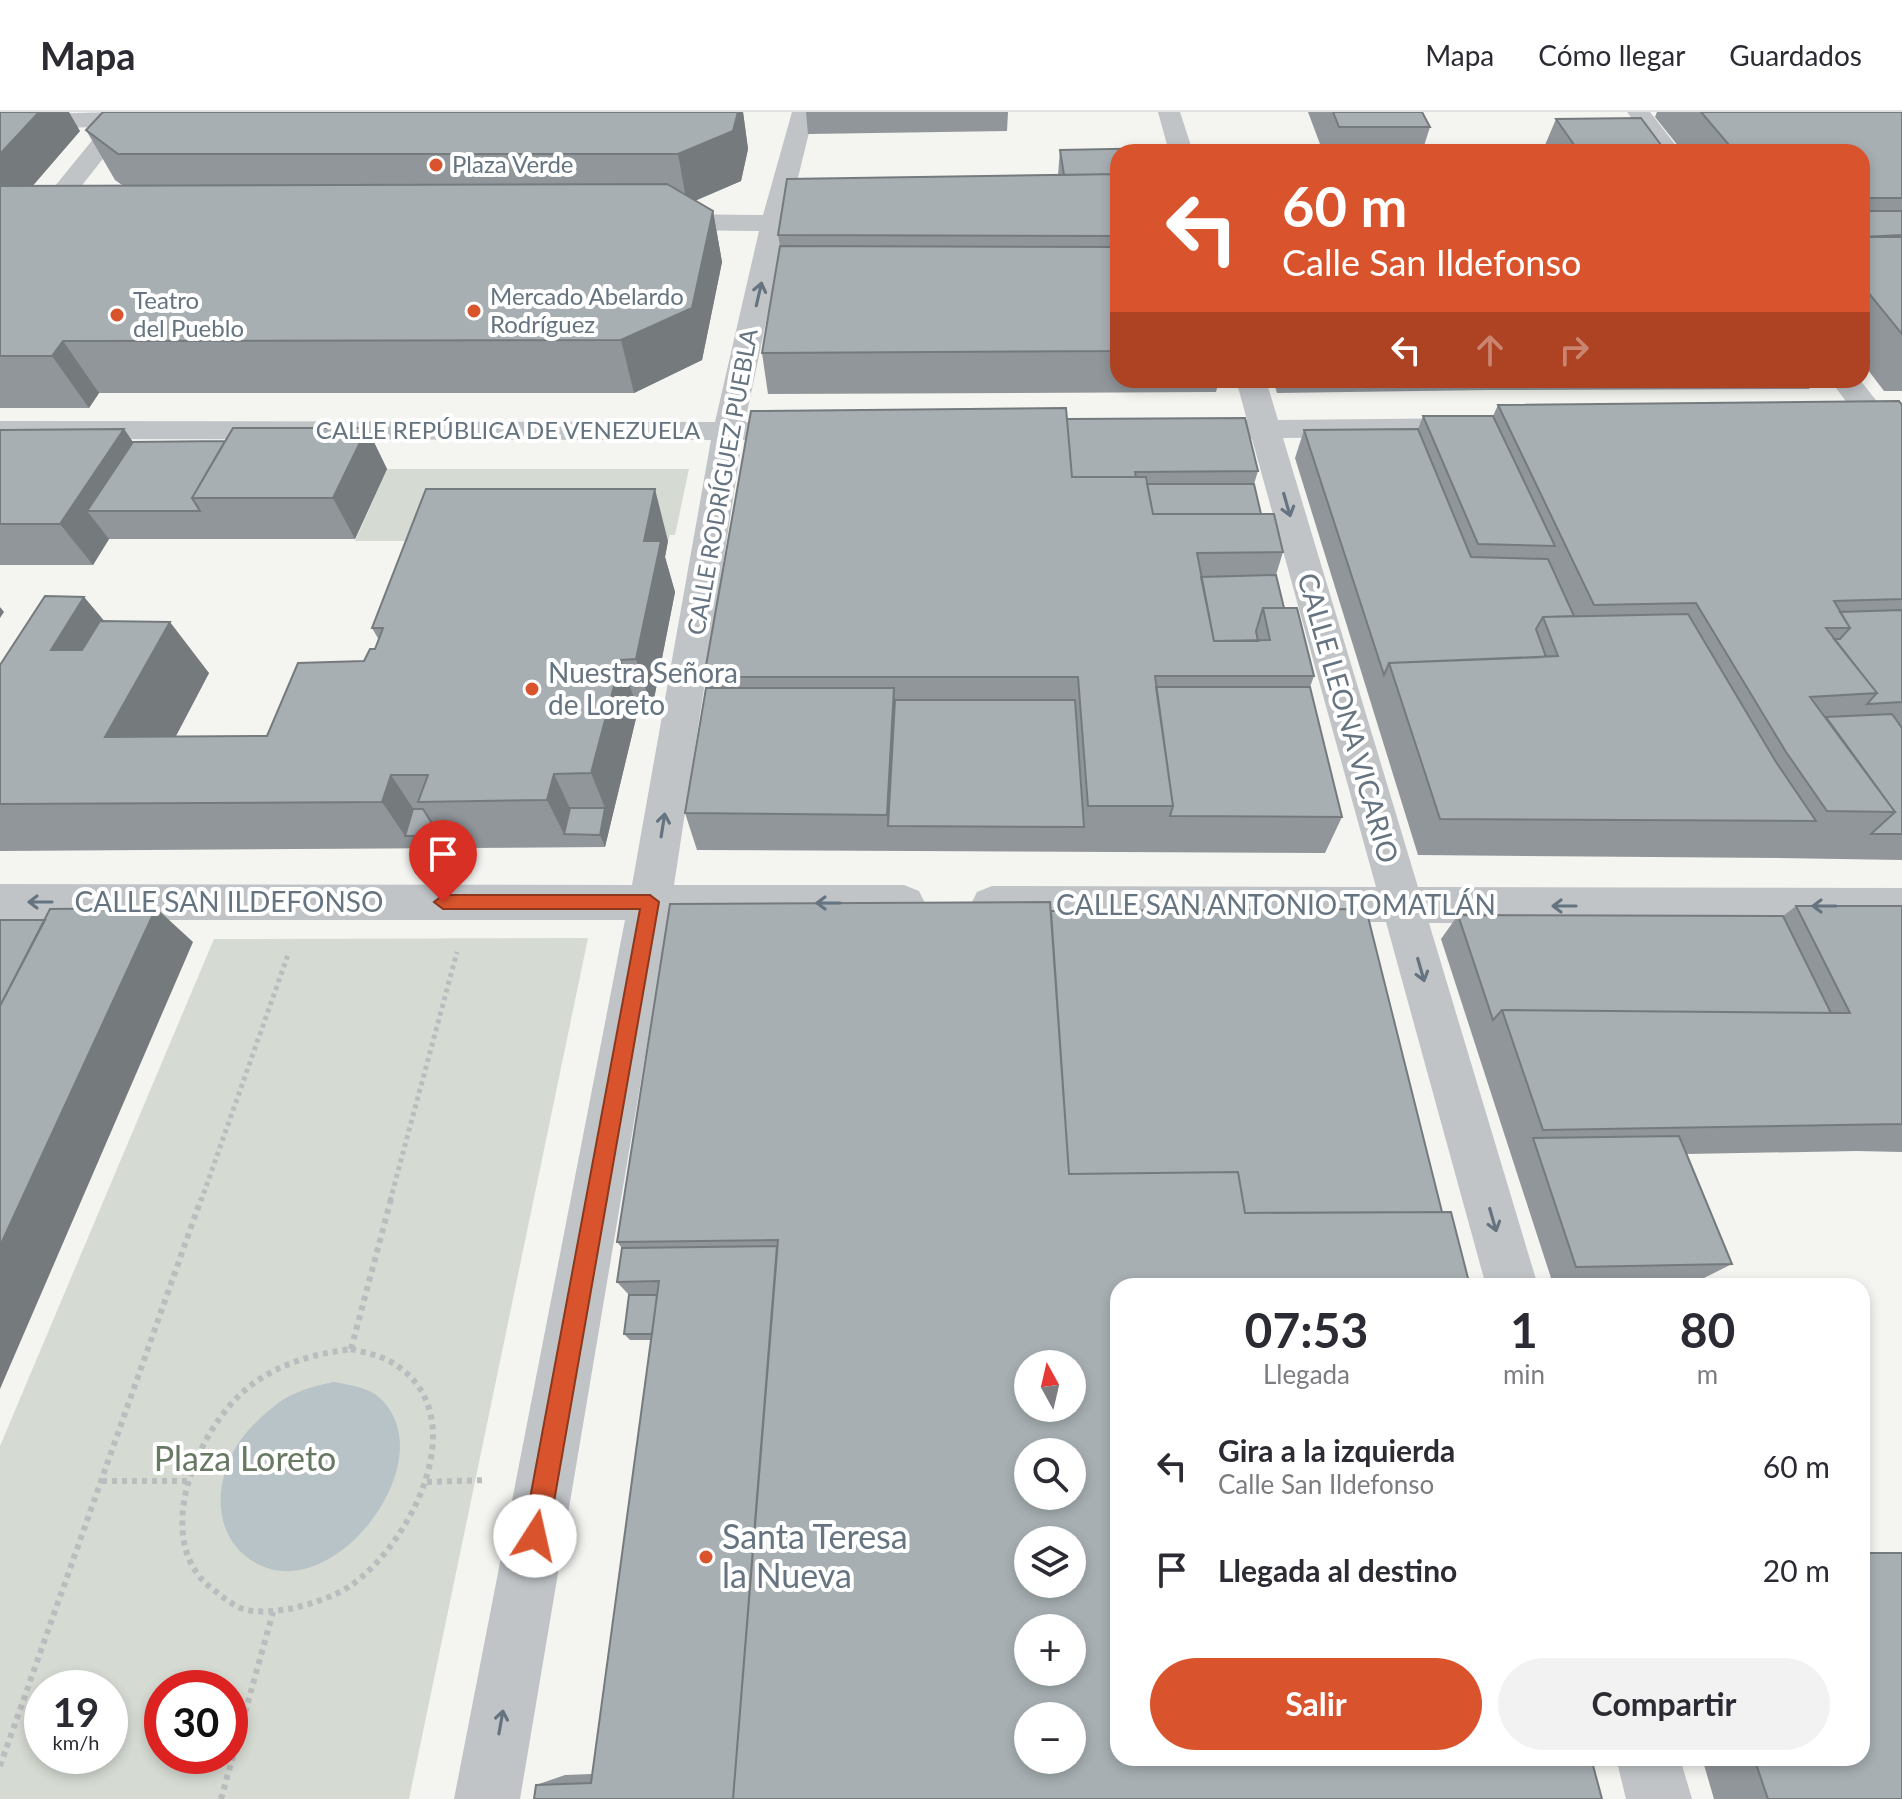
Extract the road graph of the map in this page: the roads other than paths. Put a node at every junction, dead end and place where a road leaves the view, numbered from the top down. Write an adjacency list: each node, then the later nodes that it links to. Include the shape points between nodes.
1 (803, 112): 11 (street, CALLE RODRÍGUEZ PUEBLA)
2 (1169, 112): 7 (street)
3 (1638, 112): 8 (street)
4 (125, 116): 5 (street); 6 (street); 9 (street, via 55,202 55,211 66,218)
5 (169, 119)
6 (0, 122)
7 (1179, 144)
8 (1663, 144)
9 (114, 222)
10 (633, 222): 11 (street)
11 (774, 223): 20 (street, CALLE RODRÍGUEZ PUEBLA, one-way to 11)
12 (1253, 388): 19 (street, CALLE LEONA VICARIO)
13 (1854, 388): 15 (street)
14 (1846, 422): 15 (street)
15 (1890, 422): 22 (street)
16 (1517, 427): 19 (street)
17 (0, 430): 20 (street, CALLE REPÚBLICA DE VENEZUELA)
18 (1155, 430): 19 (street)
19 (1266, 430): 25 (street, CALLE LEONA VICARIO, one-way to 25)
20 (728, 431): 21 (street, CALLE REPÚBLICA DE VENEZUELA); 24 (street, CALLE RODRÍGUEZ PUEBLA, one-way to 20)
21 (839, 431)
22 (1902, 454)
23 (0, 902): 24 (street, CALLE SAN ILDEFONSO, one-way to 23)
24 (650, 902): 25 (street, CALLE SAN ANTONIO TOMATLÁN, one-way to 24); 29 (street, CALLE RODRÍGUEZ PUEBLA, one-way to 24)
25 (1403, 906): 26 (street, CALLE SAN ANTONIO TOMATLÁN, one-way to 25); 27 (street, CALLE LEONA VICARIO, one-way to 27)
26 (1902, 906)
27 (1510, 1278)
28 (1650, 1766): 30 (street)
29 (487, 1799)
30 (1659, 1799)

